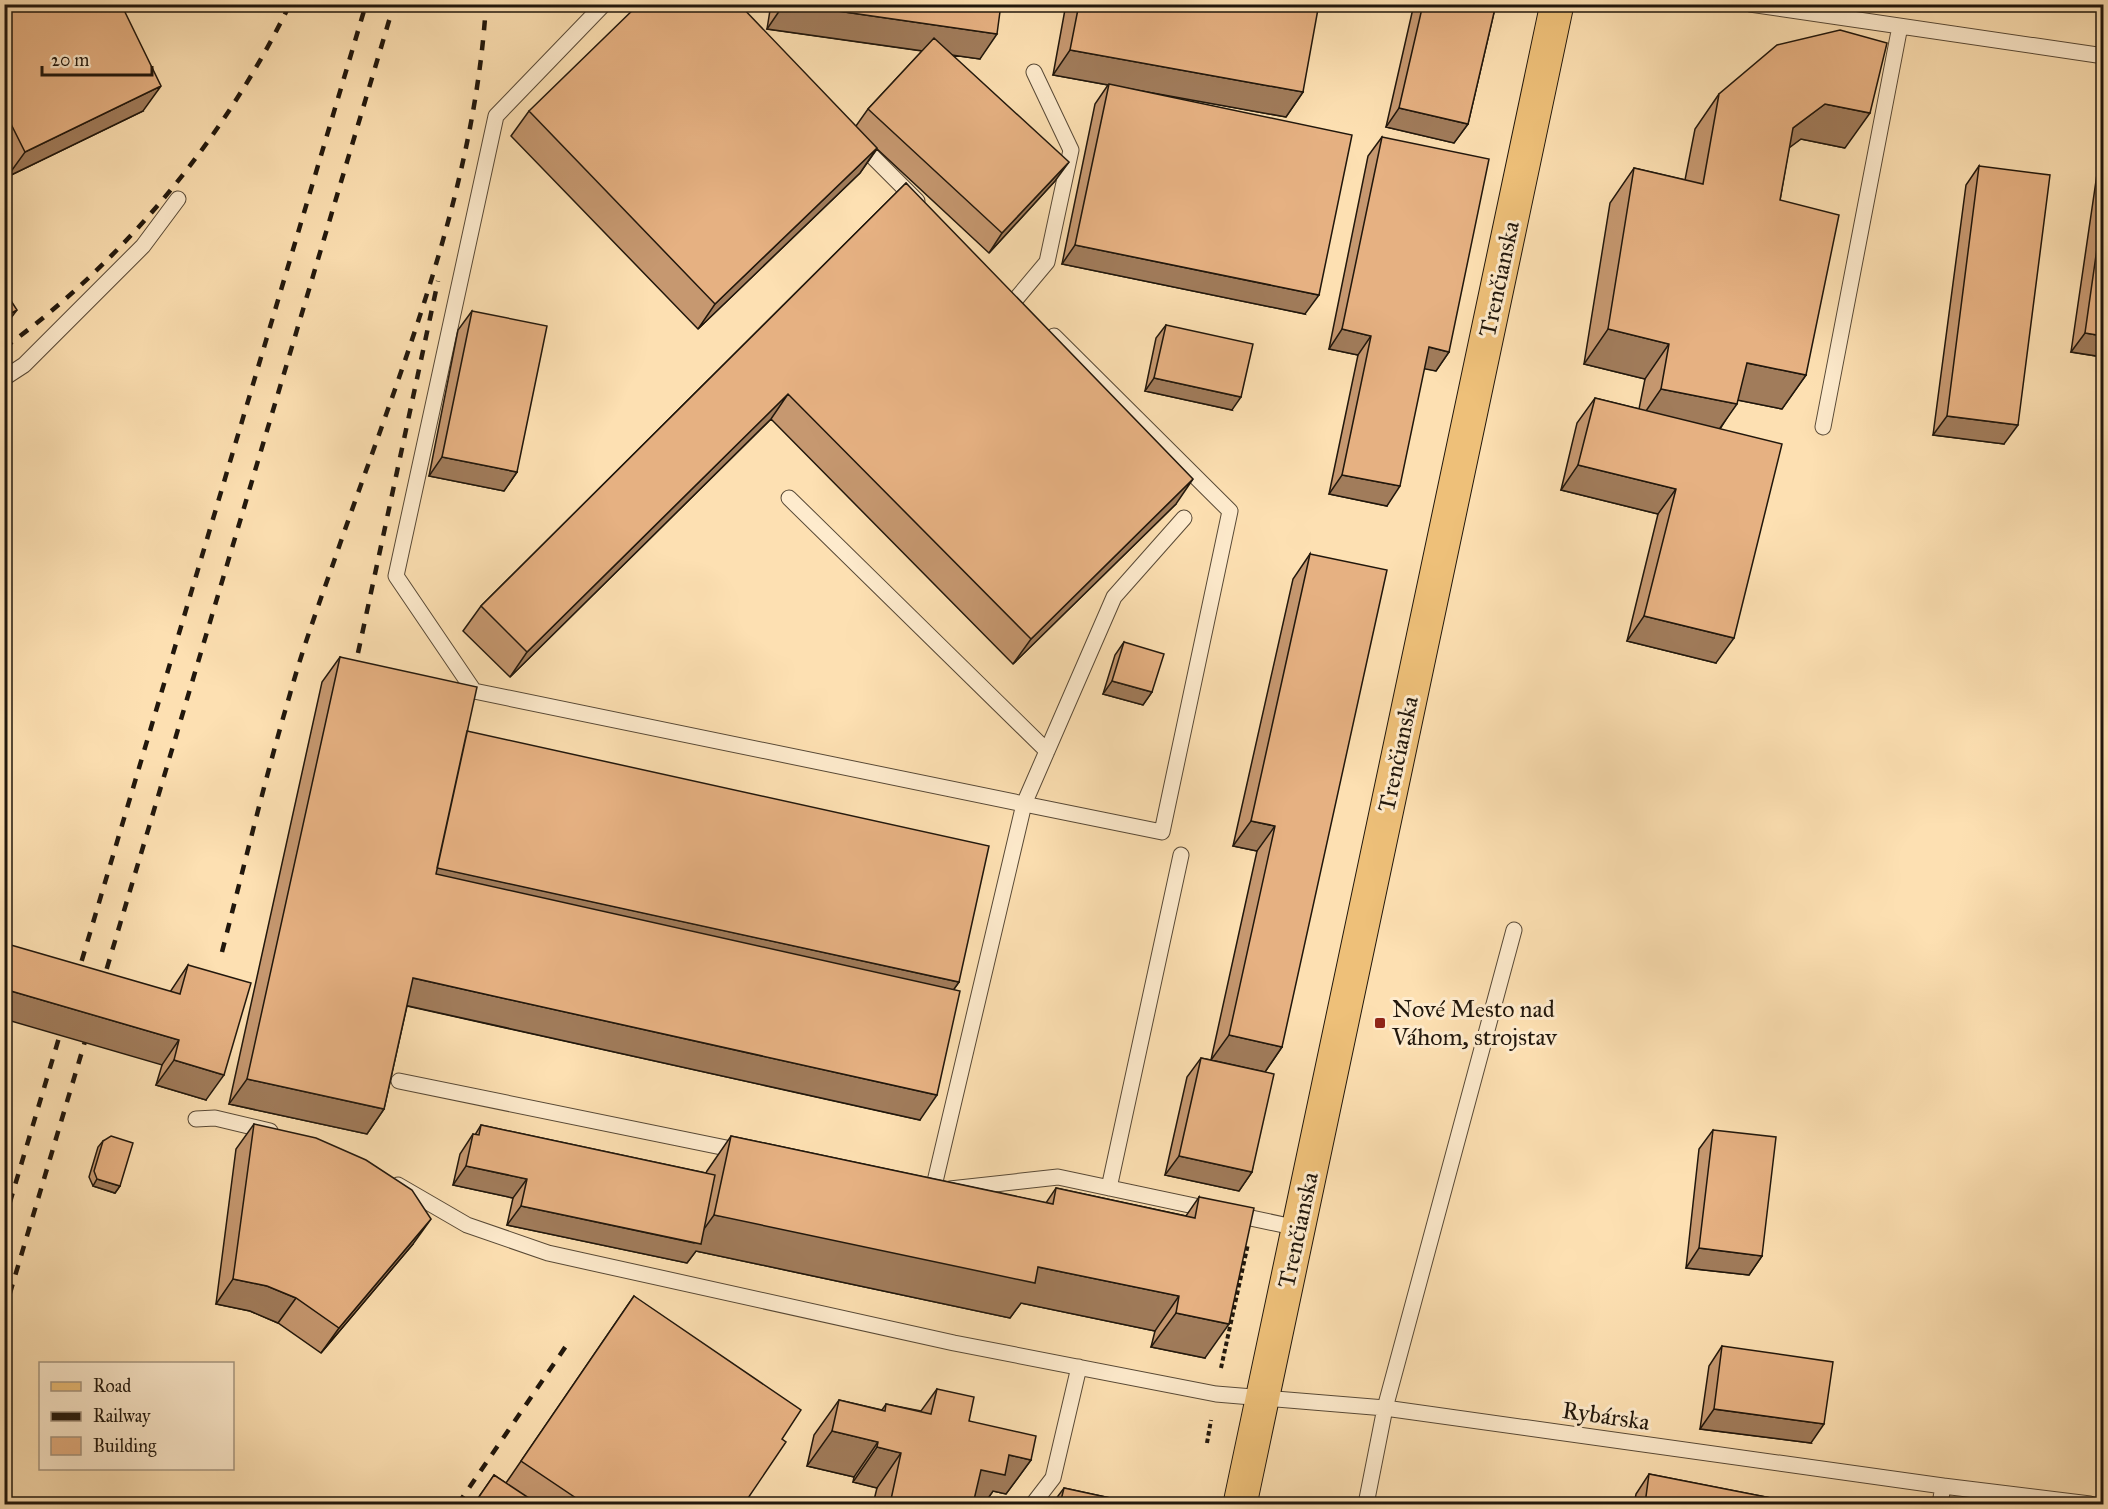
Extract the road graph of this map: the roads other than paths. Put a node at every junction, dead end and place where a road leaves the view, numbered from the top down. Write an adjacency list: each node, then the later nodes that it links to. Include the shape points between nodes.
1 (604, 4): 17 (lane, via 496,116 396,576 474,691)
2 (1557, 4): 26 (main road, Trenčianska)
3 (1750, 4): 4 (lane)
4 (1900, 26): 5 (lane); 13 (lane)
5 (2103, 56)
6 (1034, 72): 10 (lane, via 1071,150 1047,262)
7 (846, 130): 9 (lane)
8 (178, 199): 12 (lane, via 143,246 24,365)
9 (931, 214)
10 (1016, 298)
11 (1040, 323): 17 (lane, via 1230,511 1162,832)
12 (4, 378)
13 (1823, 427)
14 (789, 498): 16 (lane)
15 (1184, 518): 16 (lane, via 1114,597)
16 (1047, 751): 17 (lane)
17 (1024, 804): 25 (lane, via 927,1189 1058,1178)
18 (1181, 855): 25 (lane)
19 (1514, 930): 29 (lane)
20 (399, 1081): 23 (lane)
21 (196, 1119): 22 (lane, via 214,1118)
22 (281, 1134)
23 (759, 1155)
24 (384, 1176): 27 (lane, Rybárska, via 467,1225 548,1253)
25 (1109, 1188): 26 (lane)
26 (1298, 1228): 28 (main road, Trenčianska)
27 (1079, 1367): 28 (lane, Rybárska, via 1216,1394); 31 (lane, via 1053,1478)
28 (1262, 1398): 29 (lane, Rybárska); 32 (main road, Trenčianska)
29 (1384, 1408): 30 (lane, Rybárska); 33 (lane)
30 (1943, 1486): 34 (lane); 35 (lane, Rybárska)
31 (1033, 1504)
32 (1240, 1504)
33 (1366, 1504)
34 (1940, 1504)
35 (2090, 1504)

